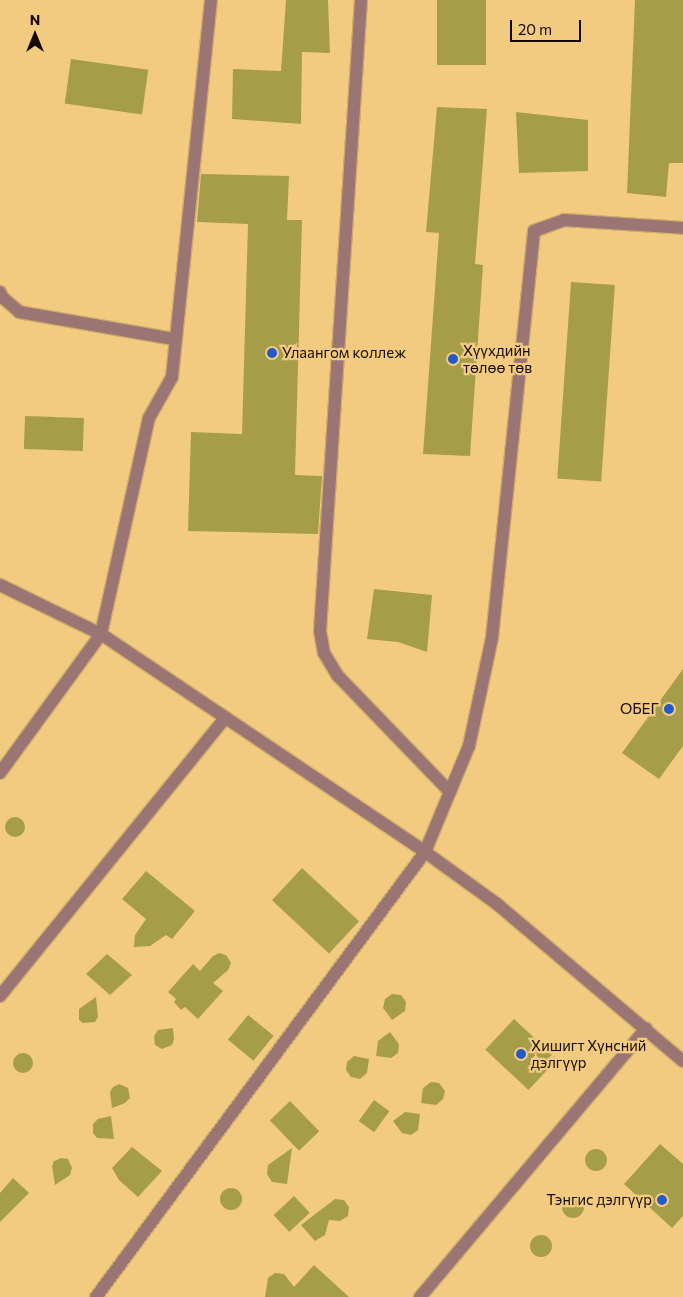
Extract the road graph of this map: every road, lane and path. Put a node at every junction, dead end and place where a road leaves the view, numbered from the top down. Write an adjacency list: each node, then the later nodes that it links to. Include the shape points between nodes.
1 (211, 0): 5 (street)
2 (361, 0): 10 (street, via 320,631 324,653 338,676)
3 (683, 228): 10 (street, via 564,220 534,231 492,638 469,746)
4 (0, 292): 5 (street, via 19,312)
5 (174, 339): 7 (street, via 172,377 149,418)
6 (0, 586): 7 (street)
7 (101, 634): 8 (street); 9 (street)
8 (225, 718): 11 (street); 12 (street)
9 (0, 773)
10 (450, 792): 11 (street)
11 (425, 852): 13 (street, via 497,904); 15 (street)
12 (0, 996)
13 (646, 1029): 14 (street); 16 (street)
14 (683, 1061)
15 (96, 1297)
16 (420, 1297)

